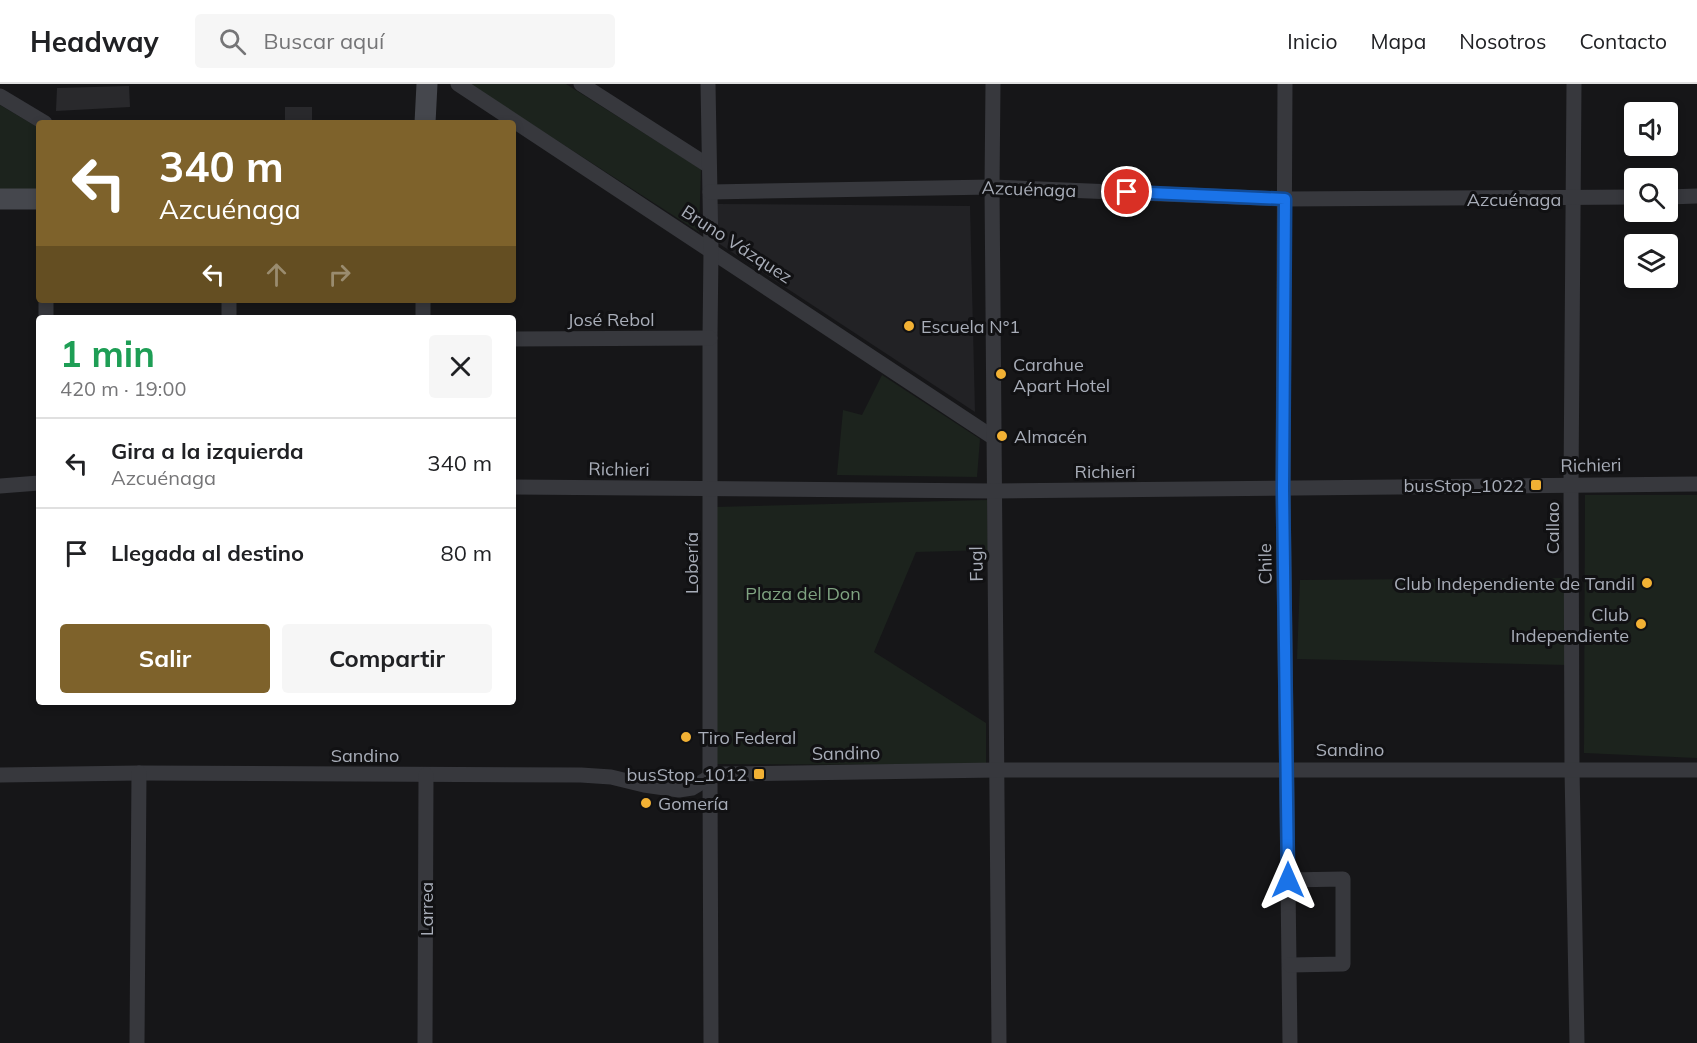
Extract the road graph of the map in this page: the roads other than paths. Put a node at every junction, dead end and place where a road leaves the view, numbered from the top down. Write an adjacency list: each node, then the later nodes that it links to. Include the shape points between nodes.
1 (427, 84): 10 (main road)
2 (458, 84): 11 (street, Bruno Vázquez)
3 (581, 84): 13 (street)
4 (708, 84): 13 (street, Lobería)
5 (993, 84): 14 (street, Fugl)
6 (1285, 84): 21 (street, Chile)
7 (1574, 84): 22 (street, Callao)
8 (0, 96): 9 (street)
9 (40, 120)
10 (425, 120)
11 (513, 120)
12 (516, 122): 23 (street, Bruno Vázquez)
13 (709, 166): 15 (street, Lobería)
14 (992, 187): 15 (street, Azcuénaga); 21 (street, Azcuénaga); 26 (street, Fugl)
15 (710, 192): 23 (street, Lobería)
16 (1697, 196): 18 (street)
17 (1624, 197): 22 (street, Azcuénaga)
18 (1678, 197)
19 (0, 199): 20 (main road)
20 (36, 199)
21 (1285, 199): 22 (street, Azcuénaga); 33 (street, Chile)
22 (1573, 199): 29 (street, Callao)
23 (711, 250): 24 (street, Lobería); 26 (street, Bruno Vázquez)
24 (710, 338): 25 (street, José Rebol); 32 (street, Lobería)
25 (516, 339)
26 (994, 438): 34 (street, Fugl)
27 (36, 483): 30 (street)
28 (1697, 484): 29 (street, Richieri)
29 (1571, 485): 33 (street, Richieri); 36 (street, Callao)
30 (0, 486)
31 (516, 487): 32 (street, Richieri)
32 (710, 489): 34 (street, Richieri); 42 (street, Lobería)
33 (1283, 489): 34 (street, Richieri); 35 (street, Chile)
34 (994, 491): 37 (street, Fugl)
35 (1288, 769): 36 (street, Sandino); 37 (street, Sandino); 43 (street, Chile)
36 (1572, 769): 38 (street, Sandino); 50 (street, Callao)
37 (997, 770): 42 (street, Sandino); 48 (street, Fugl)
38 (1697, 770)
39 (139, 773): 40 (street, Sandino); 41 (street, Sandino); 45 (street)
40 (0, 775)
41 (426, 775): 42 (street, Sandino, via 581,775 679,790 692,788); 46 (street, Larrea)
42 (710, 777): 47 (street, Lobería)
43 (1288, 880): 44 (street, Chile); 44 (street, via 1343,879 1343,964)
44 (1290, 965): 49 (street, Chile)
45 (137, 1043)
46 (425, 1043)
47 (711, 1043)
48 (999, 1043)
49 (1290, 1043)
50 (1577, 1043)

